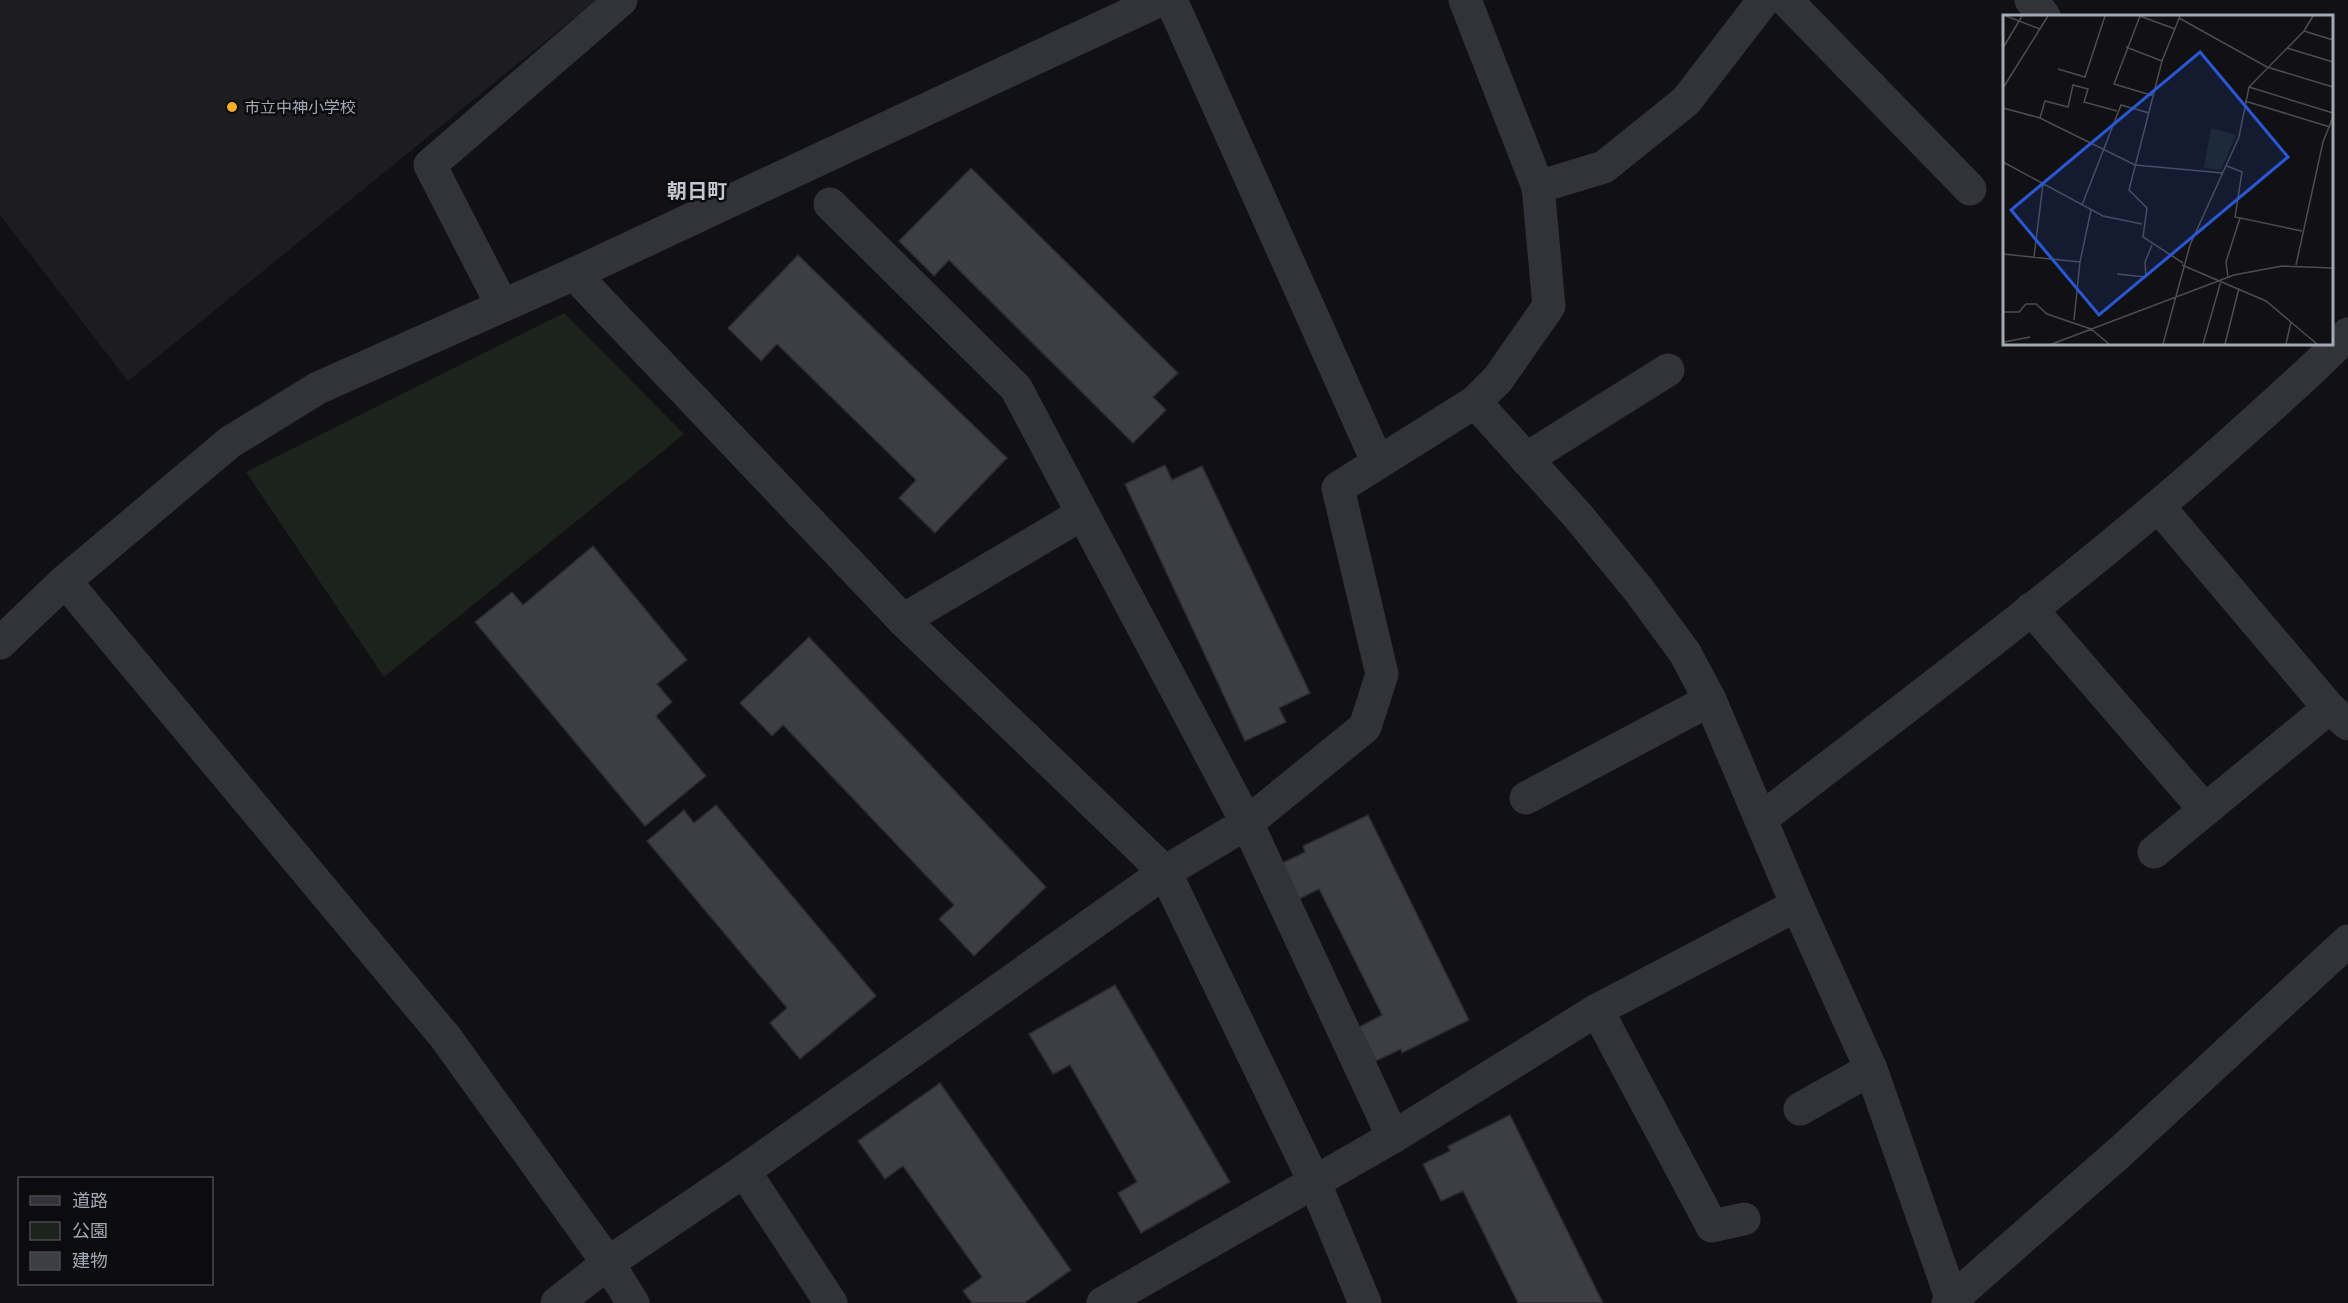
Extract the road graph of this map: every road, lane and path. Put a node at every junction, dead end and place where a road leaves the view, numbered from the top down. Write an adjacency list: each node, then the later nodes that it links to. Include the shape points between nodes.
1 (621, 0): 13 (street, via 430,165)
2 (1160, 0): 12 (street)
3 (1171, 0): 21 (street)
4 (1465, 0): 9 (street)
5 (1764, 0): 9 (street, via 1686,101 1604,166)
6 (1786, 0): 10 (street)
7 (2031, 0): 8 (street)
8 (2043, 15)
9 (1538, 187): 19 (street, via 1549,306 1498,379)
10 (1970, 189)
11 (830, 204): 23 (street, via 1016,388)
12 (574, 273): 13 (street); 26 (street)
13 (502, 305): 24 (street, via 318,388 230,442)
14 (2348, 334): 15 (street)
15 (2333, 342)
16 (2328, 345): 17 (street)
17 (2311, 354): 22 (street)
18 (1668, 369): 20 (street)
19 (1475, 402): 20 (street); 21 (street)
20 (1526, 459): 28 (street, via 1638,589 1685,653)
21 (1378, 463): 33 (street, via 1338,488 1382,674 1365,727)
22 (2159, 507): 25 (street); 29 (street)
23 (1082, 514): 26 (street); 33 (street)
24 (64, 581): 27 (street); 45 (street, via 446,1038)
25 (2031, 609): 31 (street); 32 (street)
26 (903, 620): 35 (street)
27 (0, 643)
28 (1710, 700): 30 (street); 32 (street)
29 (2339, 716): 31 (street)
30 (1526, 798)
31 (2205, 810): 34 (street)
32 (1761, 819): 36 (street)
33 (1246, 823): 35 (street); 41 (street)
34 (2154, 852)
35 (1166, 872): 42 (street); 43 (street)
36 (1797, 905): 38 (street); 39 (street)
37 (2348, 941): 46 (street, via 2119,1154)
38 (1597, 1010): 41 (street); 44 (street, via 1712,1226)
39 (1871, 1069): 40 (street); 46 (street)
40 (1800, 1109)
41 (1393, 1137): 43 (street)
42 (744, 1171): 45 (street); 49 (street)
43 (1314, 1181): 50 (street); 51 (street)
44 (1744, 1219)
45 (608, 1263): 47 (street); 48 (street)
46 (1951, 1302)
47 (557, 1303)
48 (633, 1303)
49 (831, 1303)
50 (1102, 1303)
51 (1365, 1303)

